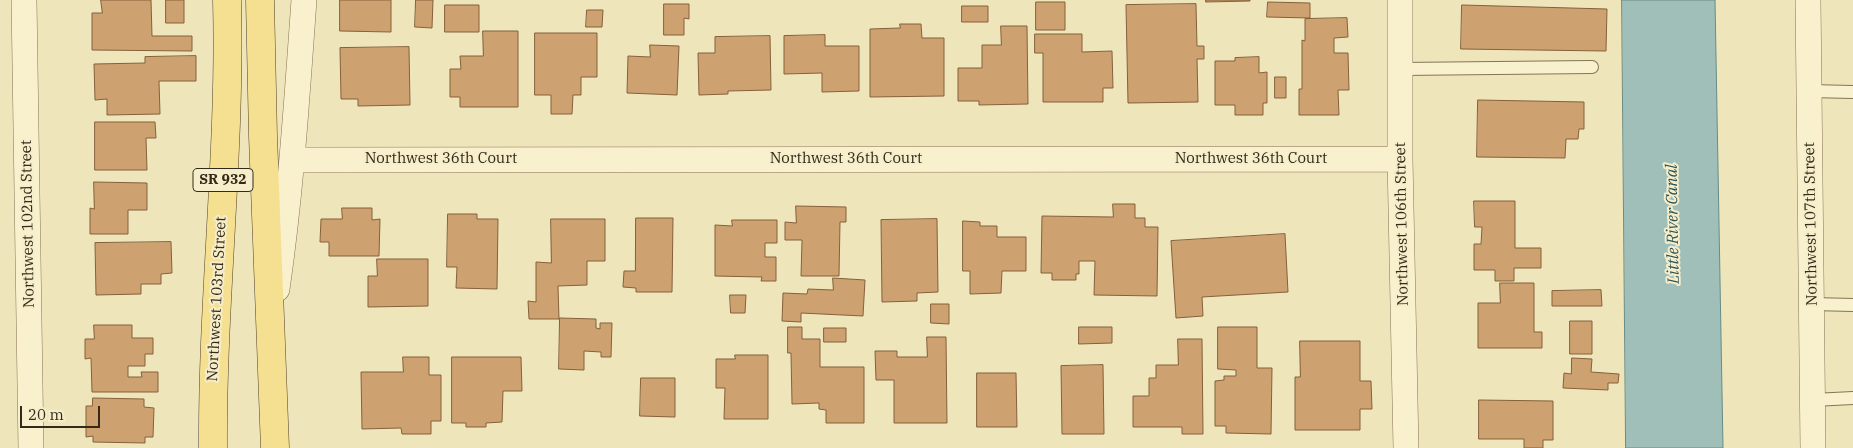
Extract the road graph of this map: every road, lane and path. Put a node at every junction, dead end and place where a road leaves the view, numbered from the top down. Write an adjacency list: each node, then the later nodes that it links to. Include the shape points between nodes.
1 (24, 0): 18 (street, Northwest 102nd Street)
2 (227, 0): 19 (main road, Northwest 103rd Street / SR 932, via 229,60 214,359)
3 (260, 0): 15 (main road, SR 932)
4 (304, 0): 11 (street)
5 (1400, 0): 8 (street, Northwest 106th Street)
6 (1808, 0): 9 (street, Northwest 107th Street)
7 (1592, 67): 8 (lane)
8 (1400, 70): 12 (street, Northwest 106th Street)
9 (1809, 90): 10 (lane); 13 (street, Northwest 107th Street)
10 (1853, 92)
11 (292, 160): 12 (street, Northwest 36th Court); 15 (street)
12 (1400, 160): 21 (street, Northwest 106th Street)
13 (1812, 304): 14 (lane); 17 (street, Northwest 107th Street)
14 (1853, 305)
15 (271, 326): 20 (main road, SR 932)
16 (1853, 398): 17 (lane)
17 (1813, 400): 22 (street, Northwest 107th Street)
18 (32, 448)
19 (213, 448)
20 (275, 448)
21 (1406, 448)
22 (1813, 448)

